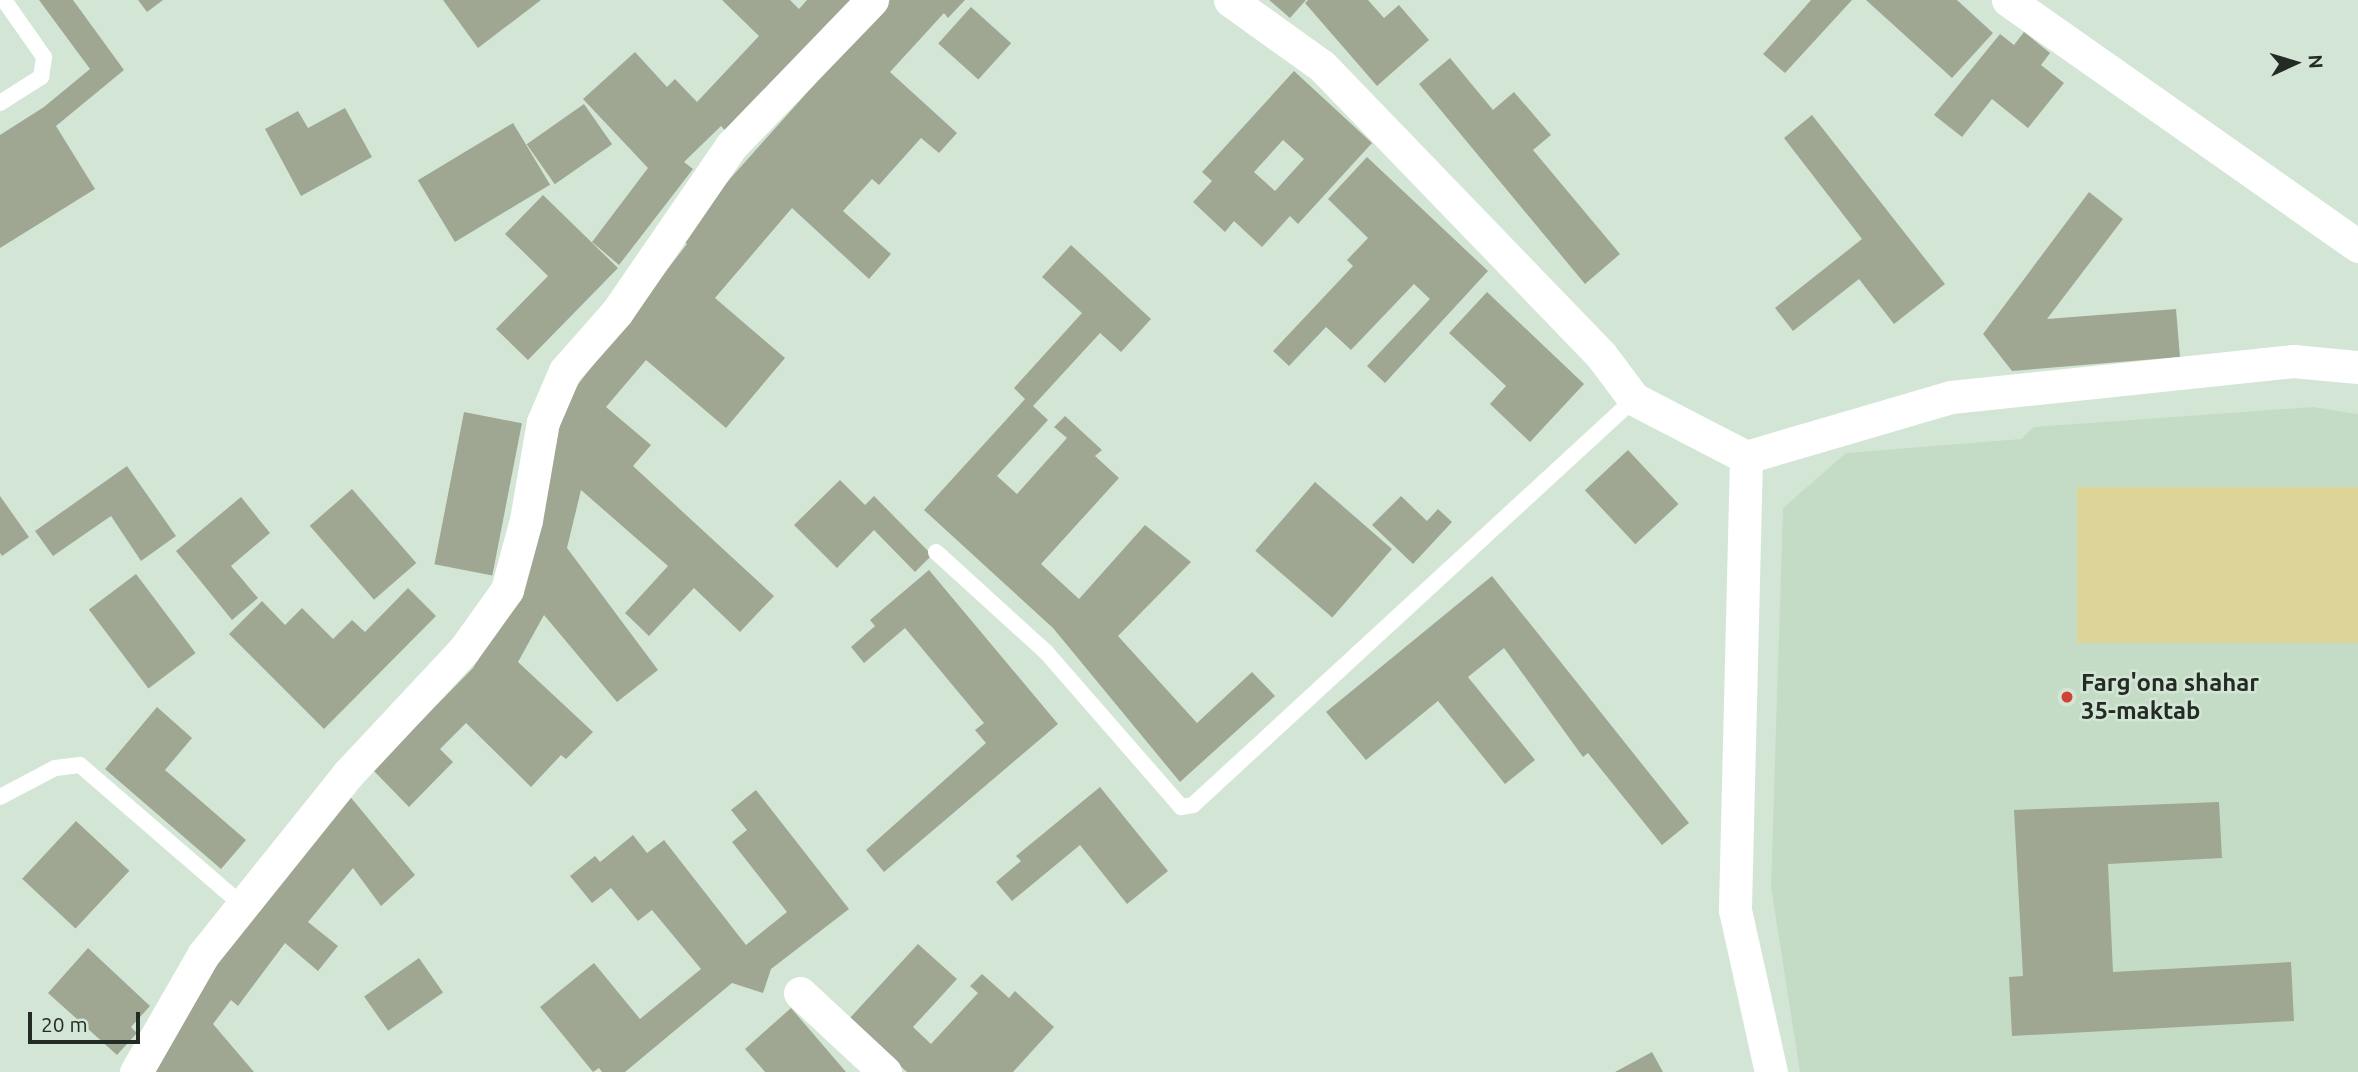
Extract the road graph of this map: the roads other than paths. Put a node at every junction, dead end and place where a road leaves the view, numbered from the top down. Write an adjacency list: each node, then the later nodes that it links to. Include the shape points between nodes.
1 (4, 0): 5 (lane, via 44,57 41,77)
2 (873, 0): 12 (street, via 731,146 617,312 565,371 543,422 526,520 507,590 464,650 347,775)
3 (1230, 0): 8 (street, via 1322,66 1601,355)
4 (2008, 0): 6 (street)
5 (0, 103)
6 (2358, 246)
7 (2358, 367): 9 (street, via 2293,361 1951,397)
8 (1634, 399): 9 (street); 10 (lane, via 1193,805 1181,807 1046,652)
9 (1746, 457): 16 (street, via 1735,910)
10 (936, 552)
11 (0, 797): 12 (lane, via 55,768 80,765)
12 (242, 905): 14 (street, via 203,955)
13 (800, 993): 15 (street)
14 (136, 1072)
15 (885, 1072)
16 (1771, 1072)

